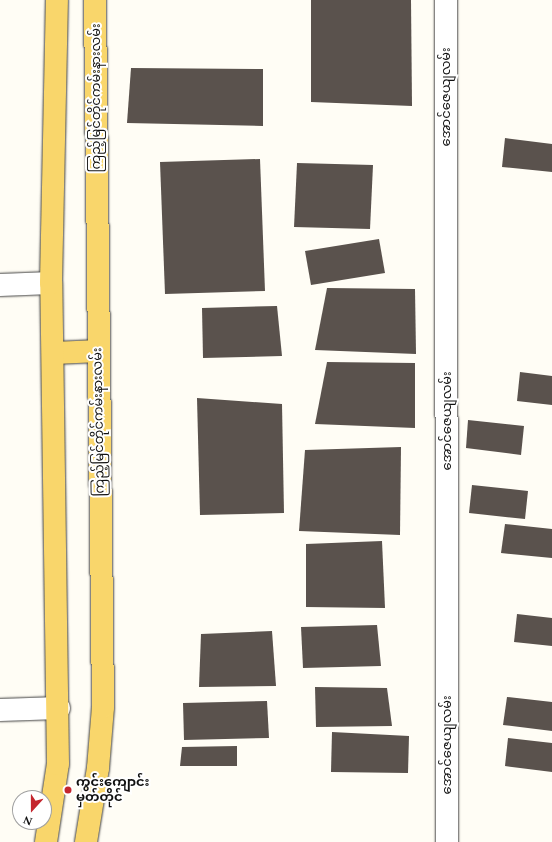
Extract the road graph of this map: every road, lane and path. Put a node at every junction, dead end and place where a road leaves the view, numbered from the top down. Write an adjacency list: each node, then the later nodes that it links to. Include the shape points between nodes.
1 (57, 0): 4 (main road)
2 (95, 0): 6 (main road, ကြည့်မြင်တိုင်ကမ်းနားလမ်း)
3 (446, 0): 12 (street, အောင်ဇေယျလမ်း)
4 (51, 283): 5 (street); 7 (main road)
5 (0, 285)
6 (99, 351): 7 (main road); 11 (main road, ကြည့်မြင်တိုင်ကမ်းနားလမ်း, via 103,707 98,768)
7 (54, 353): 8 (main road)
8 (59, 708): 9 (street); 10 (main road, via 58,764)
9 (0, 710)
10 (46, 842)
11 (86, 842)
12 (447, 842)

